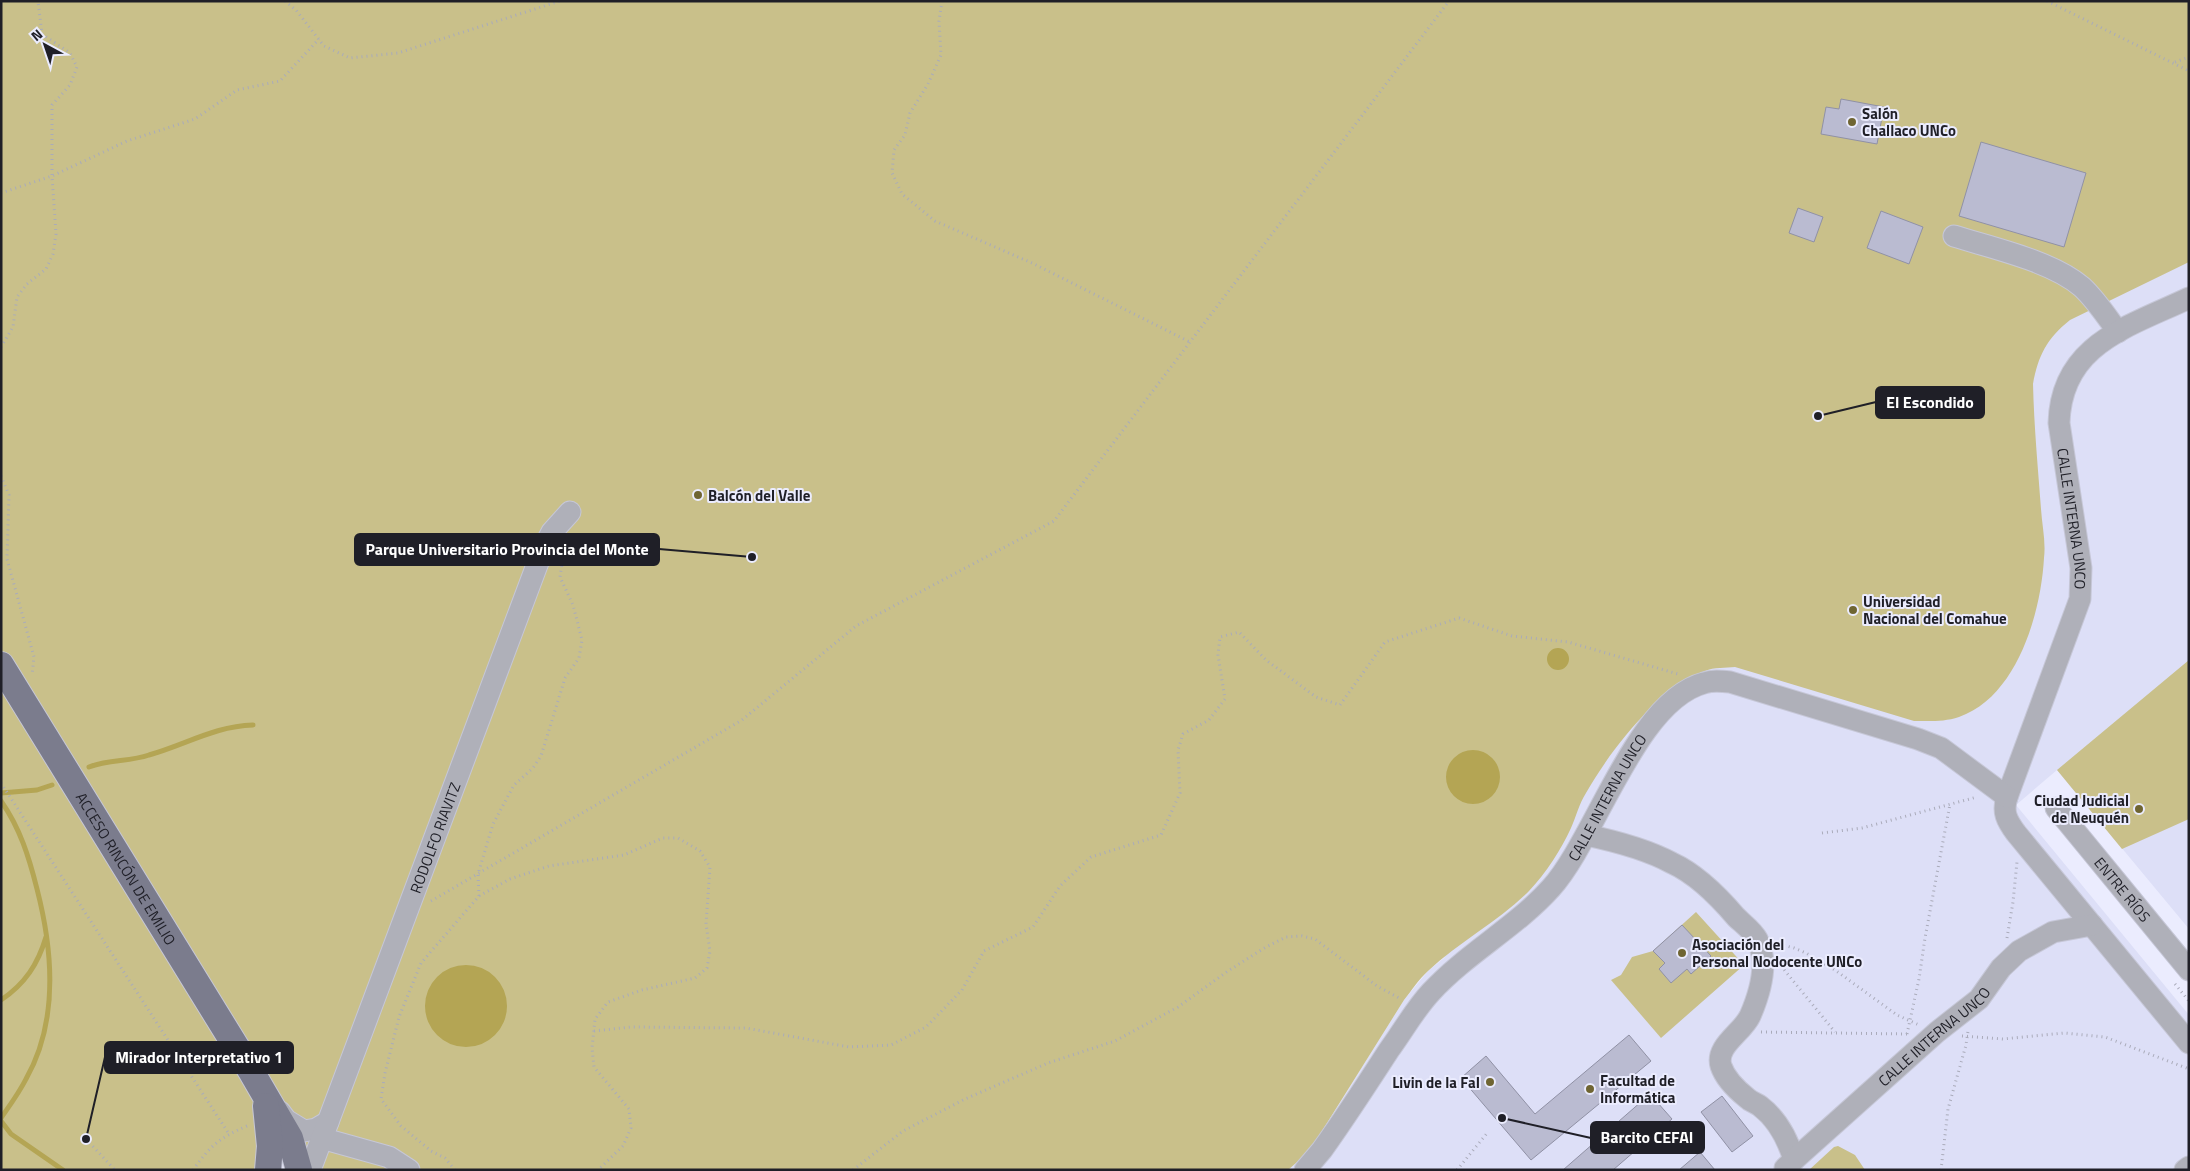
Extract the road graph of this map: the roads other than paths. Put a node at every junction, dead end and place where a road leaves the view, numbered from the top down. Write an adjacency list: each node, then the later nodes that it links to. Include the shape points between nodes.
1 (1954, 236): 3 (street, via 2067,276 2095,301)
2 (2189, 298): 3 (street, CALLE INTERNA UNCO)
3 (2118, 332): 6 (street, CALLE INTERNA UNCO, via 2080,360 2063,389 2059,423 2081,568 2080,599)
4 (570, 512): 13 (street, RODOLFO RIAVITZ, via 552,532 543,549)
5 (1, 665): 12 (main road, ACCESO RINCÓN DE EMILIO)
6 (2007, 797): 8 (street, CALLE INTERNA UNCO, via 1951,754 1930,744 1717,680 1691,688 1657,717 1626,760); 9 (street, CALLE INTERNA UNCO, via 2004,812 2011,826)
7 (2056, 808): 10 (street, ENTRE RÍOS)
8 (1586, 835): 14 (street, via 1674,863 1726,906 1756,938 1763,974 1750,1015 1736,1036 1724,1045 1721,1066 1738,1090 1748,1100 1760,1105 1778,1125 1790,1146); 20 (street, CALLE INTERNA UNCO, via 1551,888 1441,982 1418,1007 1332,1136)
9 (2092, 925): 11 (street, CALLE INTERNA UNCO); 14 (street, CALLE INTERNA UNCO, via 2042,937 2019,951 2001,968 1979,999)
10 (2189, 970)
11 (2189, 1043)
12 (251, 1071): 13 (street, via 286,1120 304,1131); 16 (main road, ACCESO RINCÓN DE EMILIO, via 266,1107 270,1146); 17 (main road, ACCESO RINCÓN DE EMILIO, via 290,1138)
13 (325, 1130): 18 (street, RODOLFO RIAVITZ); 19 (street, via 389,1157)
14 (1789, 1165)
15 (2189, 1167): 21 (street)
16 (268, 1170)
17 (299, 1170)
18 (310, 1170)
19 (409, 1170)
20 (1305, 1170)
21 (2185, 1170)

